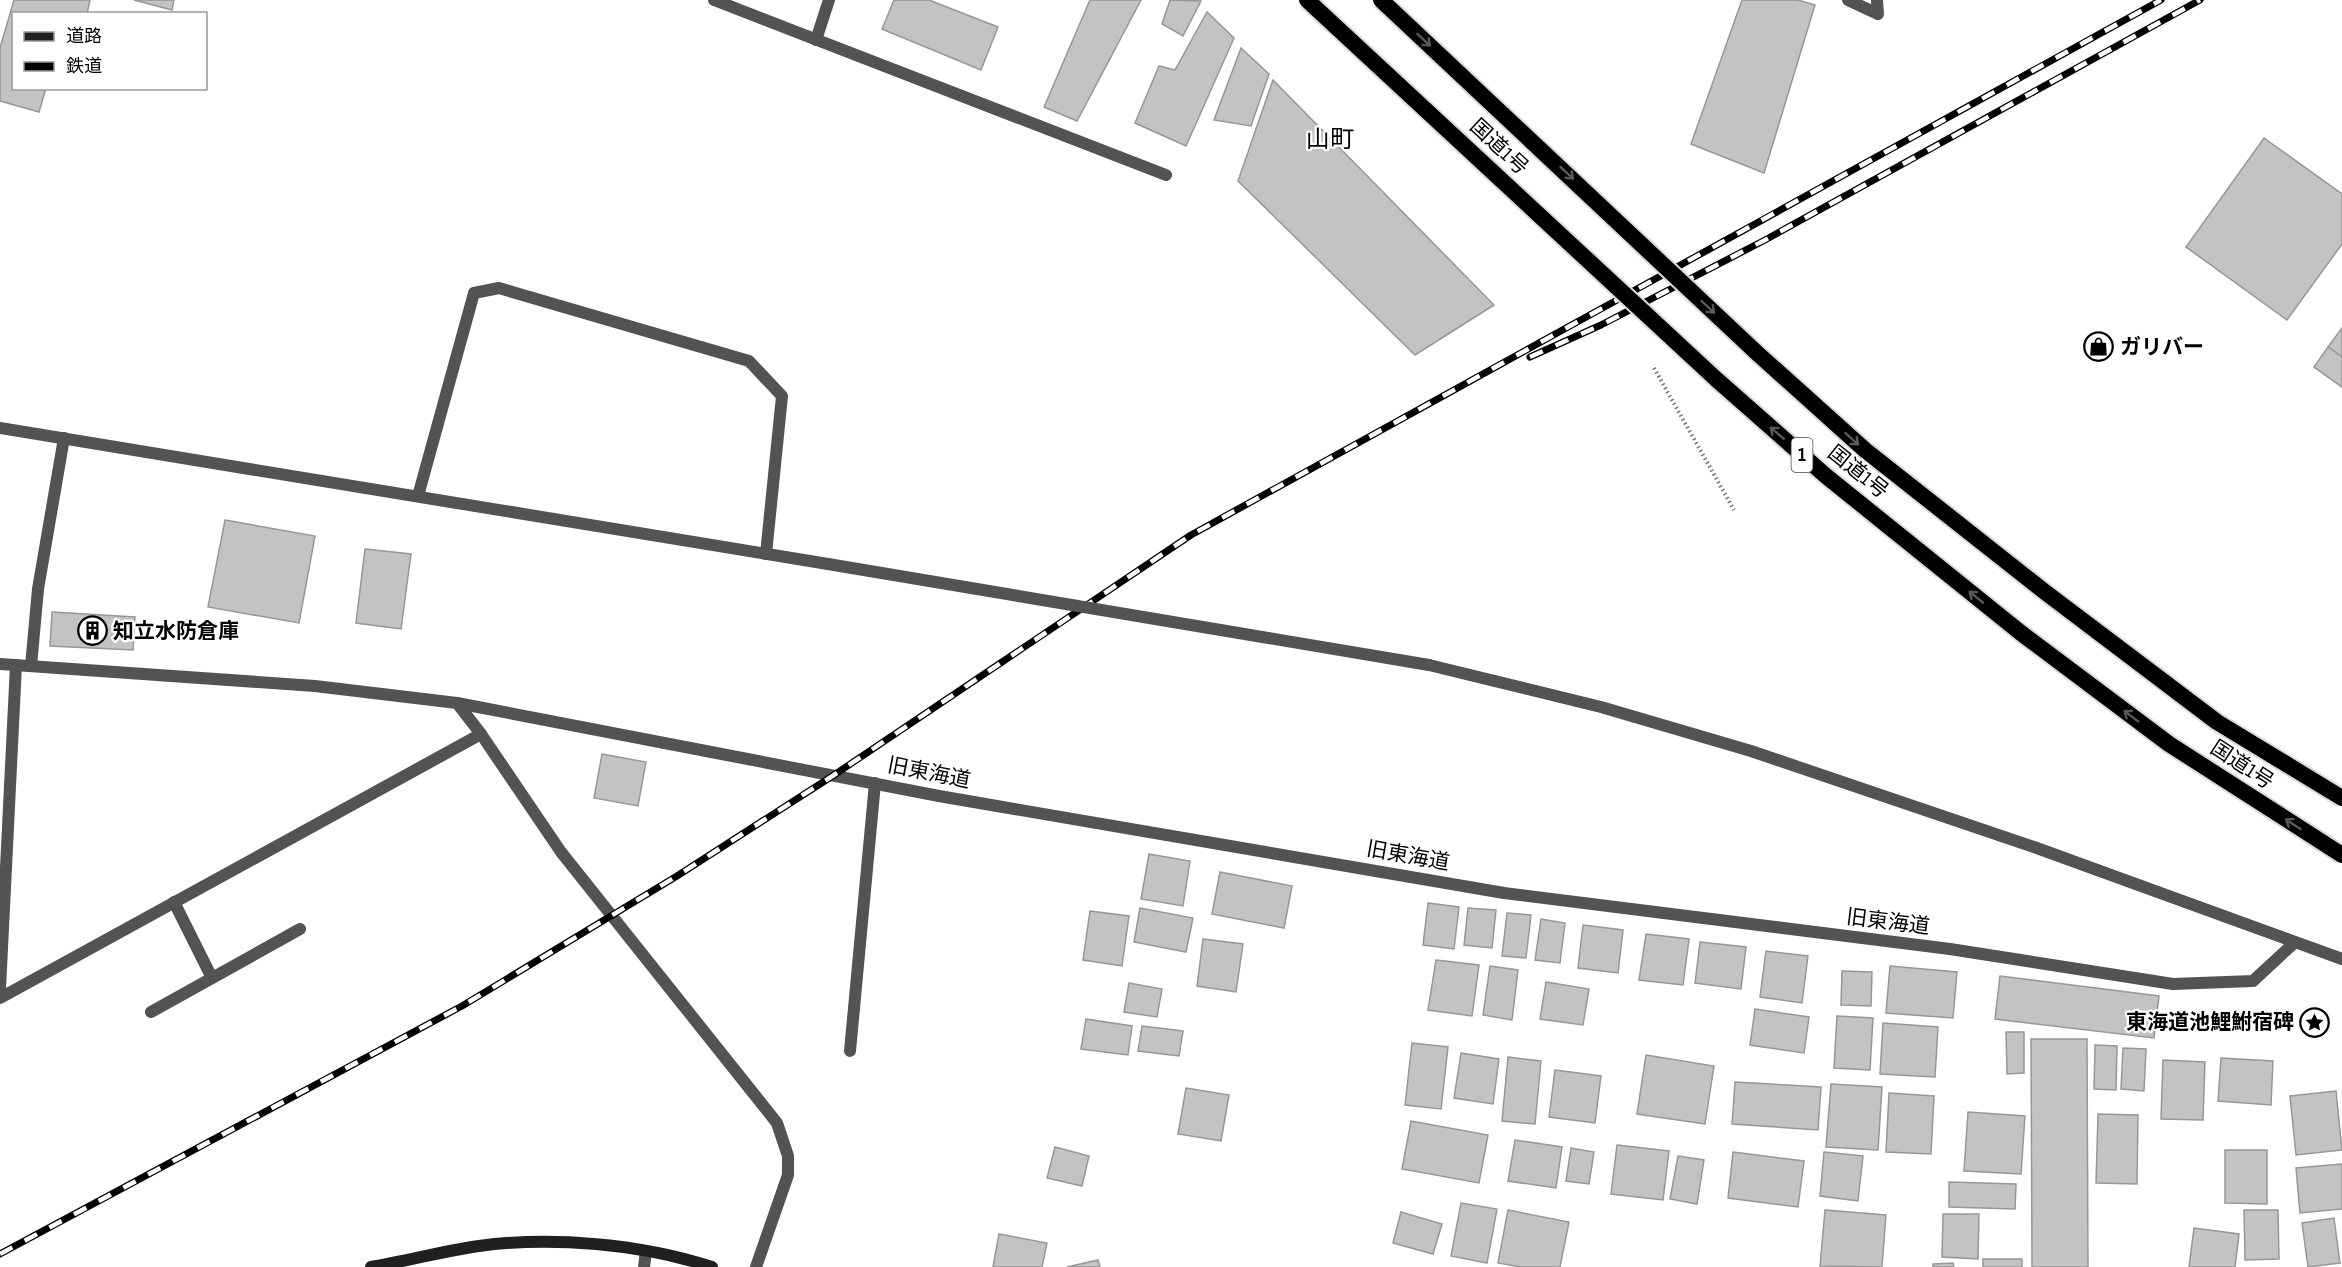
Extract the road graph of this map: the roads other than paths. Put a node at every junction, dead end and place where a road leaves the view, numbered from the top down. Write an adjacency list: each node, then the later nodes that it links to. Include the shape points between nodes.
1 (714, 0): 7 (street)
2 (829, 0): 7 (street)
3 (1306, 0): 20 (highway, 国道1号 / 1, one-way to 3, bridge, via 2169,744 2021,633 1826,476)
4 (1382, 0): 19 (highway, 国道1号 / 1, one-way to 19, bridge, via 1864,450 2217,722)
5 (1848, 0): 6 (street, via 1878,14)
6 (1878, 0)
7 (816, 40): 8 (street)
8 (1166, 175)
9 (0, 428): 10 (street)
10 (64, 438): 11 (street); 15 (street, via 38,589)
11 (418, 496): 12 (street); 12 (street, via 474,293 499,288 749,361 782,396)
12 (766, 554): 23 (street, bridge, via 1429,666 1601,707 1751,751 2034,847)
13 (0, 664): 14 (street, 旧東海道)
14 (16, 665): 15 (street, 旧東海道); 26 (street)
15 (31, 666): 16 (street, 旧東海道, via 315,686)
16 (457, 703): 17 (street); 18 (street, 旧東海道)
17 (481, 734): 21 (street); 34 (street, via 561,852 777,1123 788,1156 788,1175)
18 (875, 783): 23 (street, 旧東海道, via 1504,893 1950,949 2173,984 2253,981); 29 (street)
19 (2342, 798)
20 (2342, 855)
21 (174, 902): 25 (street); 27 (street)
22 (300, 929): 25 (street)
23 (2294, 943): 24 (street)
24 (2342, 959)
25 (212, 978): 28 (street)
26 (0, 989)
27 (0, 998)
28 (151, 1012)
29 (850, 1051)
30 (646, 1251): 31 (main road, via 547,1240 479,1246); 32 (street); 33 (main road)
31 (371, 1267)
32 (644, 1267)
33 (712, 1267)
34 (756, 1267)

